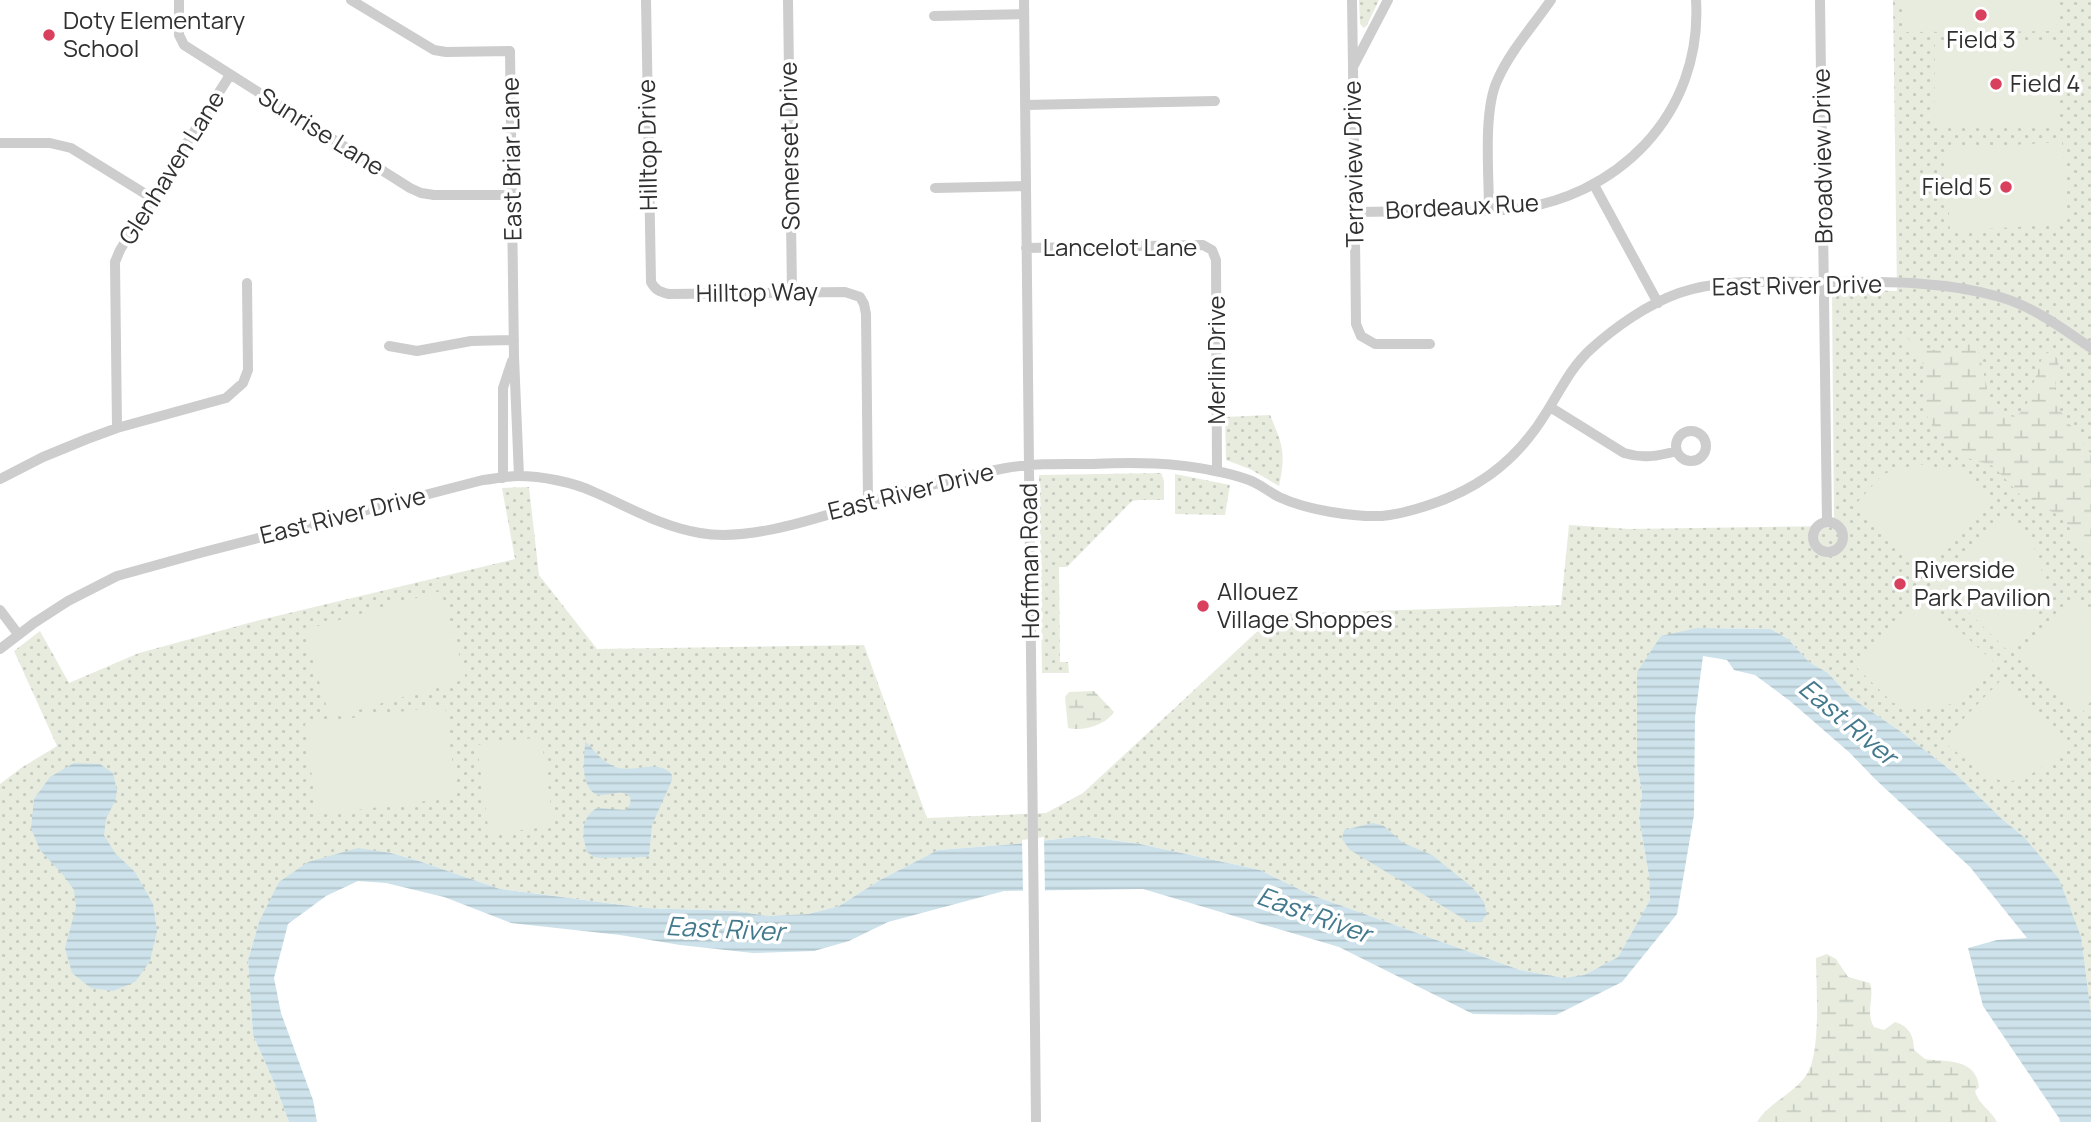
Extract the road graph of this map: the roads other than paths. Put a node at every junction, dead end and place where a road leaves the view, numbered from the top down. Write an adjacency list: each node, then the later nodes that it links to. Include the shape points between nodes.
1 (179, 0): 14 (street, Sunrise Lane, via 182,42)
2 (351, 0): 21 (street, East Briar Lane, via 434,50 510,51)
3 (646, 0): 29 (street, Hilltop Drive, via 649,274)
4 (788, 0): 30 (street, Somerset Drive)
5 (1024, 0): 11 (street, Hoffman Road)
6 (1352, 0): 13 (street)
7 (1388, 0): 13 (street, Terraview Drive)
8 (1551, 0): 23 (street, via 1496,82 1489,110)
9 (1696, 0): 18 (street, Bordeaux Rue, via 1695,39 1672,109 1638,152)
10 (1820, 0): 27 (street, Broadview Drive)
11 (1024, 14): 12 (street); 16 (street, Hoffman Road)
12 (934, 16)
13 (1353, 68): 24 (street, Terraview Drive)
14 (230, 75): 21 (street, Sunrise Lane, via 415,191); 22 (street, Glenhaven Lane)
15 (1215, 101): 16 (street)
16 (1025, 105): 19 (street, Hoffman Road)
17 (0, 143): 22 (street, via 50,143 71,148)
18 (1594, 185): 23 (street, Bordeaux Rue, via 1546,204); 31 (street)
19 (1026, 186): 20 (street); 25 (street, Hoffman Road)
20 (935, 188)
21 (512, 195): 32 (street, East Briar Lane)
22 (152, 198): 38 (street, Glenhaven Lane, via 115,262)
23 (1489, 210): 24 (street, Bordeaux Rue)
24 (1355, 212): 33 (street, Terraview Drive, via 1356,324 1361,336 1375,344)
25 (1026, 248): 26 (street, Lancelot Lane, via 1203,245); 40 (street, Hoffman Road)
26 (1212, 250): 41 (street, Merlin Drive, via 1216,260)
27 (1825, 282): 31 (street, East River Drive, via 1716,284); 35 (street, East River Drive, via 1971,289 2025,306); 46 (street, Broadview Drive)
28 (247, 283): 38 (street, via 248,370 235,392 217,402)
29 (654, 288): 30 (street, Hilltop Way, via 669,294)
30 (792, 292): 45 (street, Hilltop Way, via 845,292 860,297 864,304)
31 (1658, 303): 37 (street, East River Drive, via 1588,351 1566,377)
32 (514, 340): 34 (street, via 417,351); 36 (street, East Briar Lane)
33 (1430, 344)
34 (389, 346)
35 (2091, 348)
36 (514, 357): 42 (street, East Briar Lane); 43 (street, East Briar Lane, via 503,388)
37 (1550, 407): 39 (street, via 1636,457); 41 (street, East River Drive, via 1519,452 1501,469 1448,499 1384,516 1308,507 1250,480)
38 (117, 428): 44 (street)
39 (1677, 451)
40 (1029, 465): 41 (street, East River Drive, via 1142,462); 45 (street, East River Drive); 50 (street, Hoffman Road)
41 (1217, 471)
42 (519, 476): 43 (street, East River Drive); 45 (street, East River Drive, via 592,490 700,534 772,529)
43 (503, 478): 48 (street, East River Drive, via 117,576)
44 (0, 479)
45 (868, 502)
46 (1827, 522)
47 (0, 610): 48 (street)
48 (18, 634): 49 (street, East River Drive)
49 (0, 649)
50 (1036, 1122)

